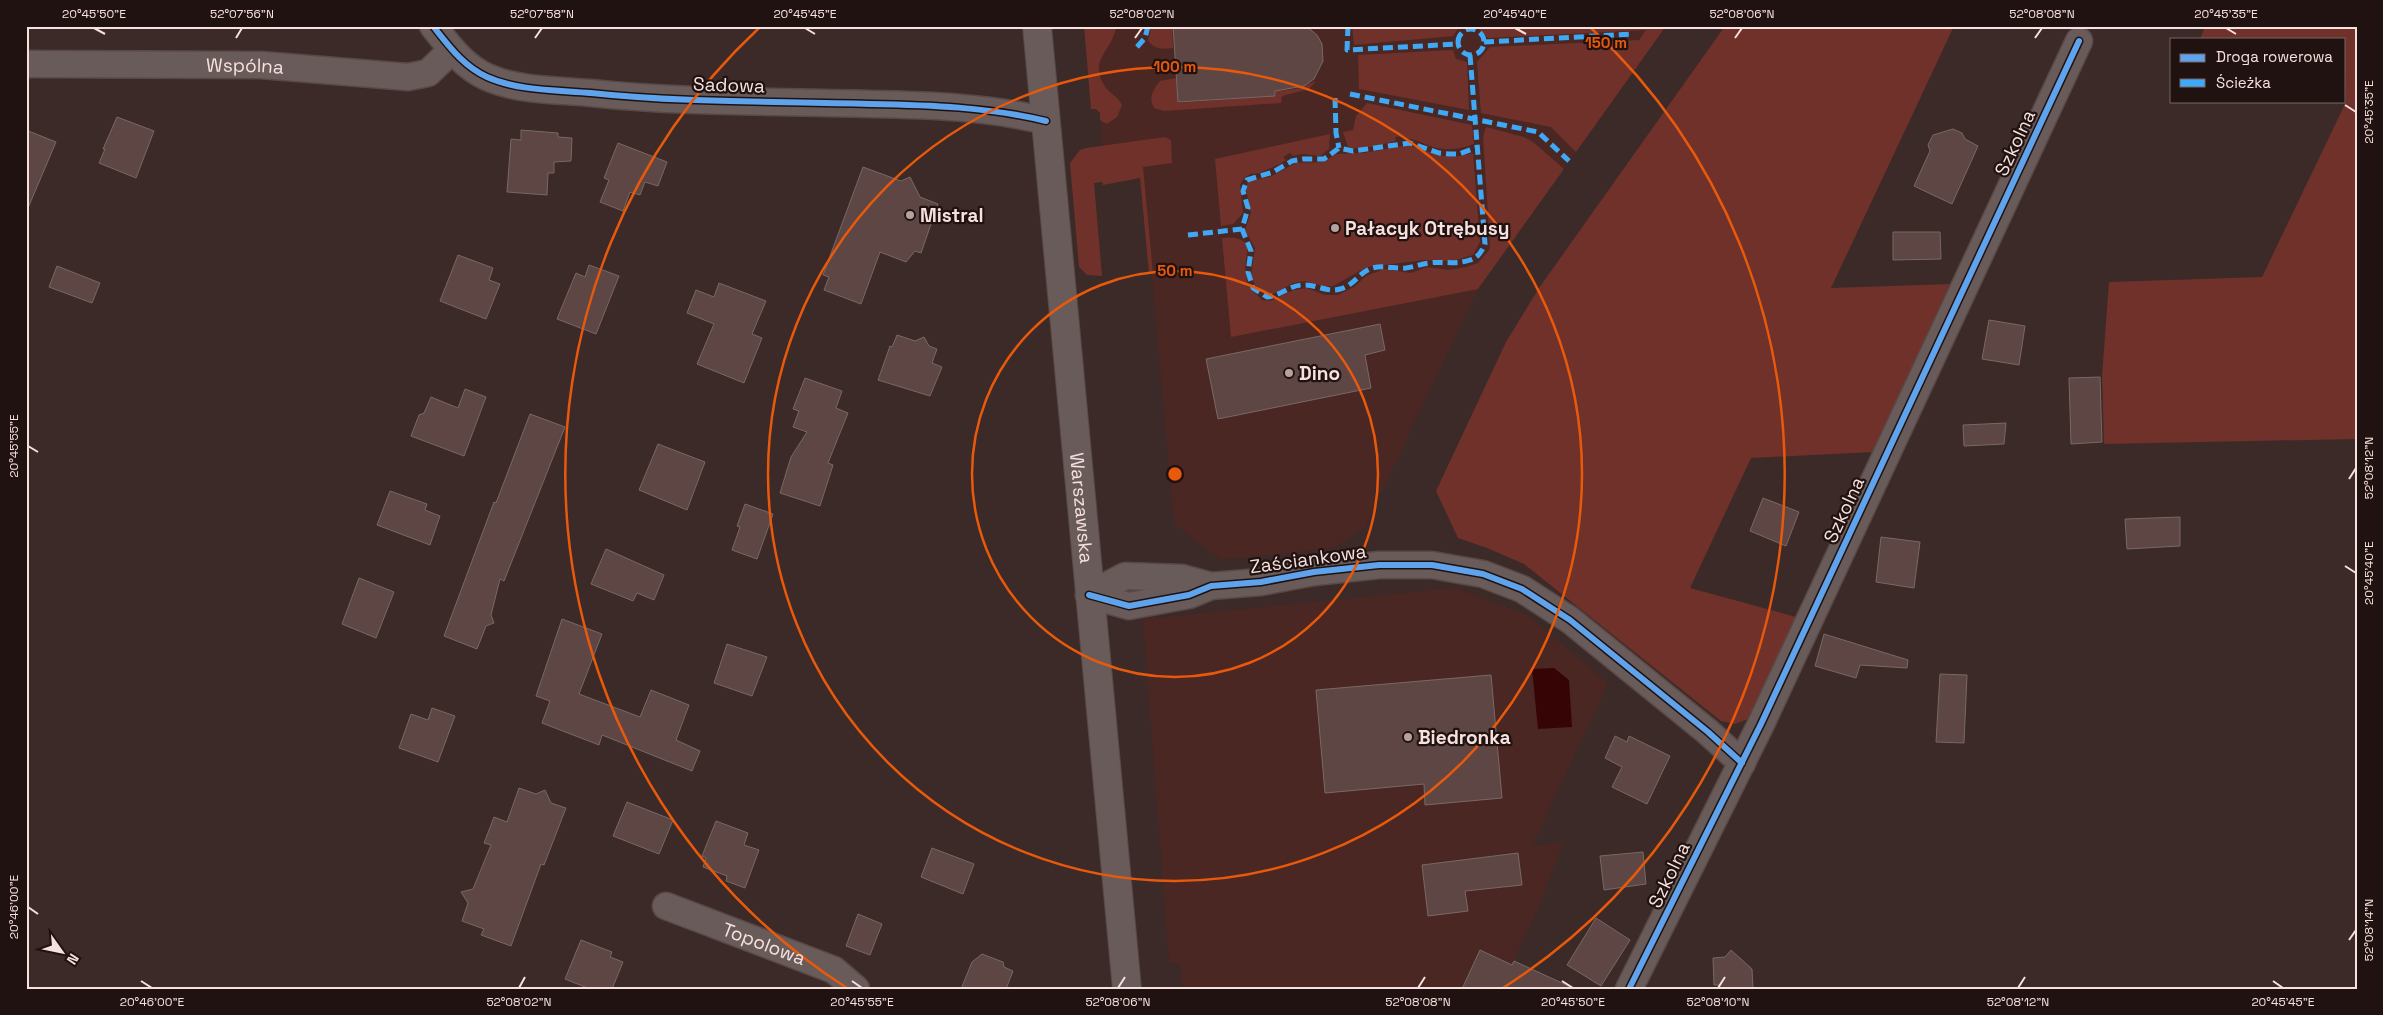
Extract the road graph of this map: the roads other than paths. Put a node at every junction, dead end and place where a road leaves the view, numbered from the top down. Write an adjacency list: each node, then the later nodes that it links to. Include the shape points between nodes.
1 (433, 26): 4 (street, Sadowa)
2 (1037, 26): 6 (main road, Warszawska)
3 (2078, 41): 8 (street, Szkolna)
4 (452, 50): 5 (street, Wspólna, via 428,73 408,77 261,65); 6 (street, Sadowa, via 474,71 500,82 522,86 623,97 897,104 1001,111)
5 (26, 64)
6 (1046, 121): 7 (main road, Warszawska)
7 (1089, 594): 8 (street, Zaściankowa, via 1130,606 1188,595 1211,586 1262,582 1314,572 1379,565 1458,568 1522,589 1570,620); 11 (main road, Warszawska)
8 (1742, 763): 12 (street, Szkolna)
9 (666, 906): 10 (street, Topolowa, via 834,970)
10 (856, 989)
11 (1127, 989)
12 (1629, 989)

